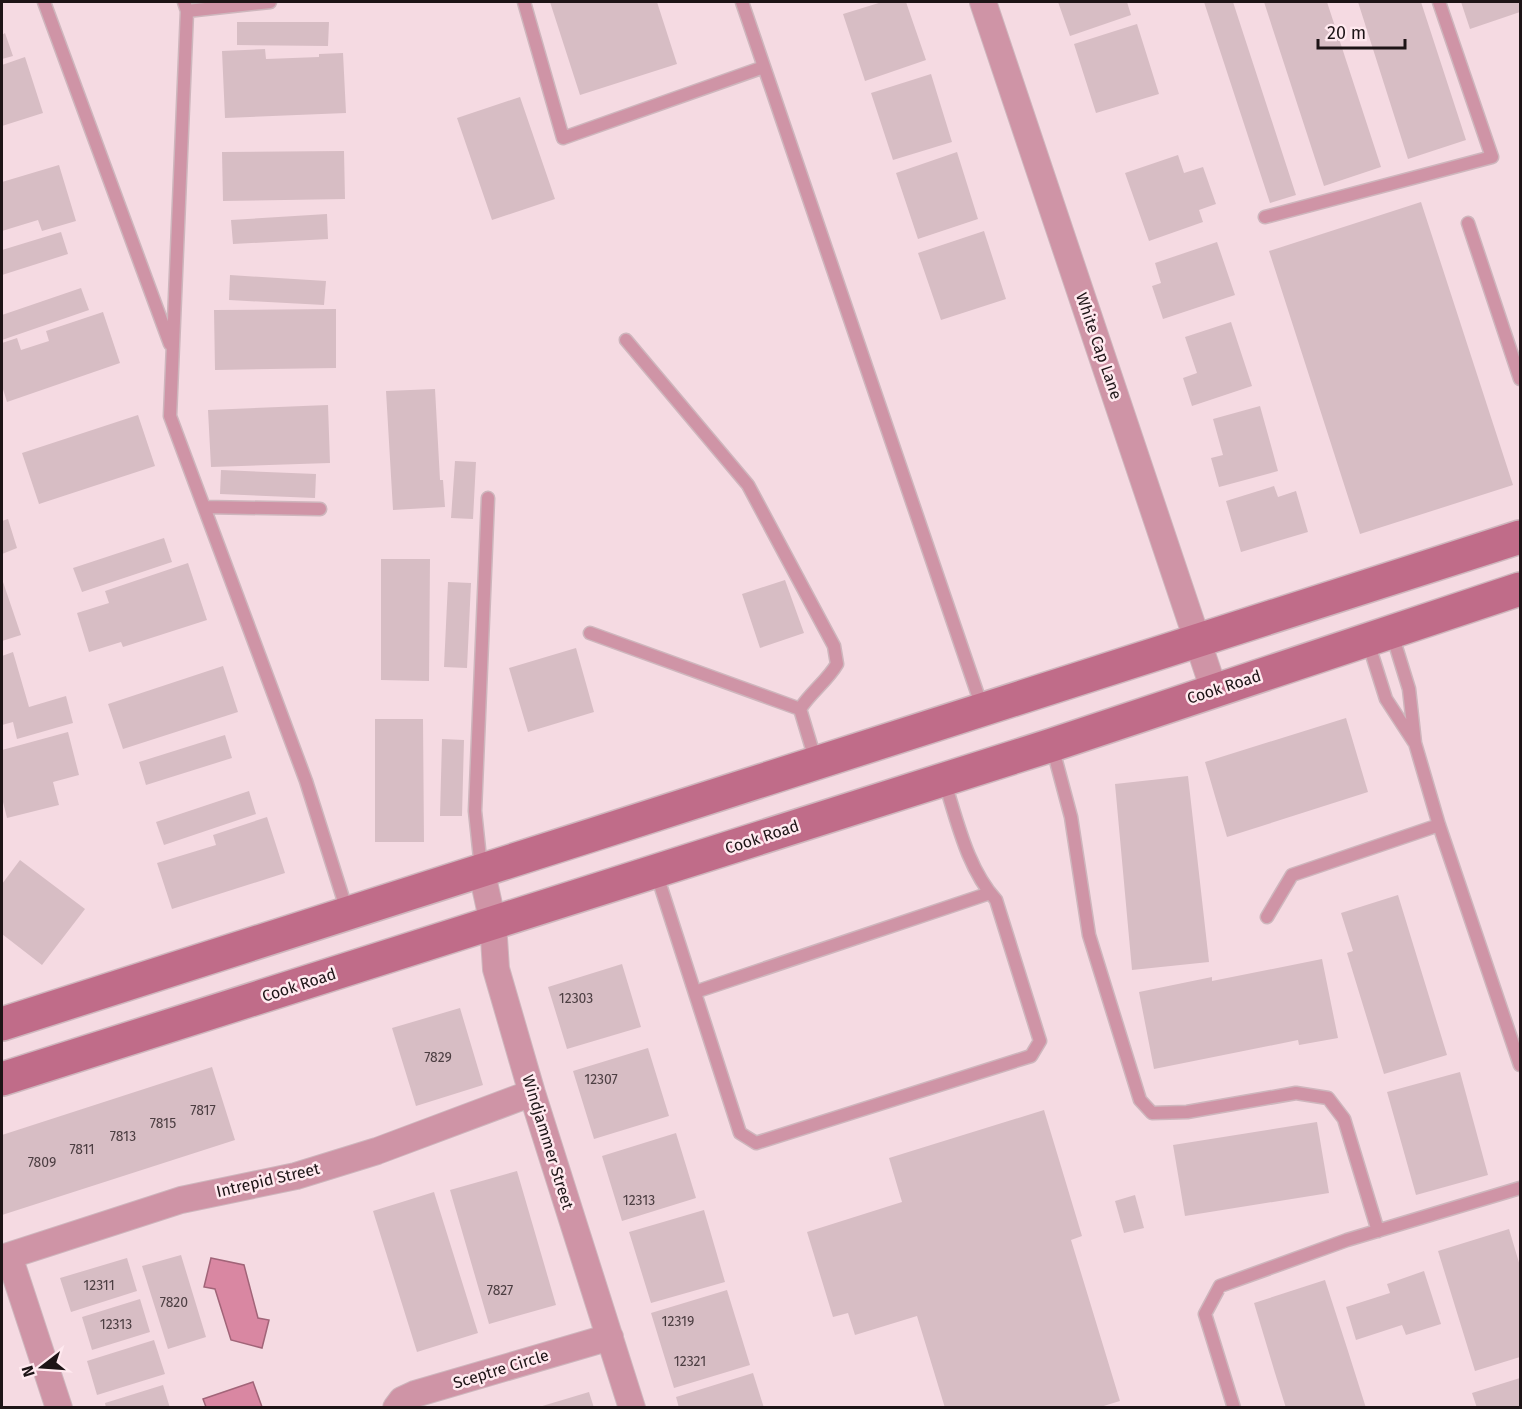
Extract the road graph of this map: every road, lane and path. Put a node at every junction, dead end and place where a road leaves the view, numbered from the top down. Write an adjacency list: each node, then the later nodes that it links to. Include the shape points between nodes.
1 (44, 2): 12 (lane)
2 (270, 2): 7 (lane)
3 (524, 2): 8 (lane, via 563,138)
4 (742, 2): 8 (lane)
5 (983, 2): 21 (street, White Cap Lane)
6 (1439, 2): 9 (lane, via 1492,157)
7 (186, 6): 12 (lane)
8 (764, 67): 23 (lane)
9 (1265, 217)
10 (1468, 223): 13 (lane)
11 (626, 340): 24 (lane, via 748,485 834,646 837,664)
12 (172, 351): 15 (lane, via 170,416)
13 (1521, 379)
14 (488, 498): 31 (lane, via 475,811)
15 (204, 507): 16 (lane); 33 (lane, via 306,781)
16 (320, 509)
17 (1521, 537): 21 (street)
18 (1521, 589): 20 (street, Cook Road)
19 (590, 633): 24 (lane)
20 (1380, 637): 22 (street, Cook Road); 25 (lane, via 1410,689); 25 (lane, via 1386,699)
21 (1197, 638): 22 (street, White Cap Lane); 23 (street)
22 (1214, 690): 26 (street, Cook Road)
23 (982, 708): 27 (street)
24 (800, 709): 27 (lane)
25 (1415, 743): 29 (lane)
26 (1052, 745): 28 (street, Cook Road); 42 (lane, via 1071,817 1089,934 1140,1100 1152,1113 1187,1112 1296,1093 1328,1098 1344,1119)
27 (816, 763): 31 (street)
28 (944, 779): 30 (street, Cook Road); 32 (lane, via 966,849)
29 (1439, 825): 34 (lane, via 1292,875); 38 (lane)
30 (656, 871): 35 (street, Cook Road); 36 (lane)
31 (482, 873): 33 (street); 35 (street, Windjammer Street)
32 (990, 893): 36 (lane); 36 (lane, via 996,900 1040,1041 1031,1056 756,1143 740,1133)
33 (348, 915): 37 (street)
34 (1267, 917)
35 (493, 923): 39 (street, Cook Road); 40 (street, Windjammer Street, via 496,969)
36 (694, 992)
37 (2, 1024)
38 (1521, 1065)
39 (2, 1079)
40 (532, 1093): 43 (street, Intrepid Street, via 296,1176 181,1200); 44 (street, Windjammer Street)
41 (1521, 1188): 42 (lane)
42 (1378, 1231): 48 (lane, via 1220,1286 1205,1314)
43 (5, 1257): 45 (street)
44 (610, 1337): 46 (street, Sceptre Circle, via 416,1394); 47 (street, Windjammer Street)
45 (59, 1407)
46 (396, 1407)
47 (632, 1407)
48 (1234, 1407)

